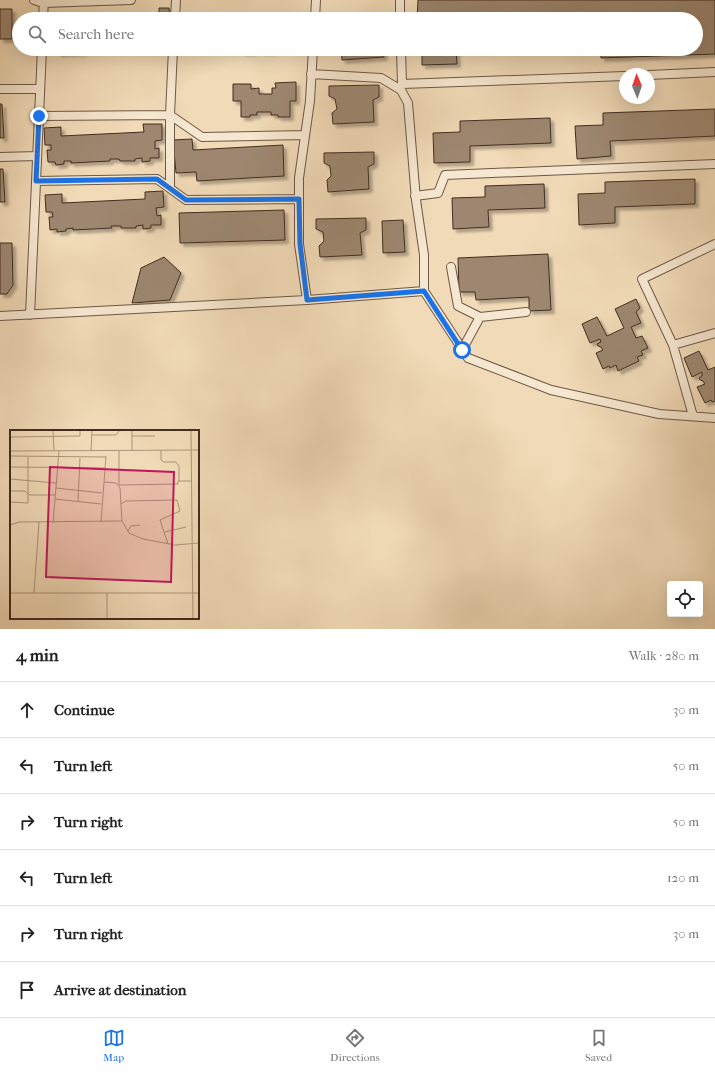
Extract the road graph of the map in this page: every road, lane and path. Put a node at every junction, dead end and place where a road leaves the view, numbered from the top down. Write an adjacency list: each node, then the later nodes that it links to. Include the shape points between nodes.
1 (34, 0): 6 (lane)
2 (131, 0): 6 (lane)
3 (176, 0): 8 (lane)
4 (316, 0): 9 (lane)
5 (400, 0): 10 (lane)
6 (44, 2): 7 (lane)
7 (43, 12)
8 (175, 12)
9 (315, 12)
10 (400, 12)
11 (42, 56): 20 (lane)
12 (173, 56): 21 (lane)
13 (313, 56): 16 (lane)
14 (401, 56): 18 (lane, via 402,84)
15 (715, 72): 17 (lane)
16 (312, 74): 23 (lane); 29 (lane, via 381,78 400,90 408,103)
17 (655, 75)
18 (619, 76)
19 (0, 89): 20 (lane)
20 (40, 89): 22 (lane)
21 (170, 115): 22 (lane); 23 (lane, via 202,137); 28 (lane)
22 (39, 116): 24 (lane)
23 (305, 135): 30 (lane)
24 (37, 156): 25 (lane); 27 (lane)
25 (0, 157)
26 (715, 164): 29 (lane, via 445,175 438,193)
27 (36, 181): 28 (lane, via 157,179); 36 (lane)
28 (170, 188): 30 (lane, via 186,200)
29 (415, 196): 33 (lane, via 424,255)
30 (299, 199): 34 (lane, via 300,244)
31 (715, 244): 40 (lane, via 642,279)
32 (451, 267): 38 (lane, via 458,306)
33 (424, 291): 34 (lane); 41 (lane)
34 (307, 300): 36 (lane)
35 (526, 312): 38 (lane)
36 (30, 315): 37 (lane)
37 (0, 316)
38 (480, 317): 41 (lane)
39 (715, 333): 40 (lane)
40 (673, 345): 42 (lane)
41 (462, 350): 42 (lane, via 468,358 551,390 659,414)
42 (693, 416): 43 (lane)
43 (715, 418)

